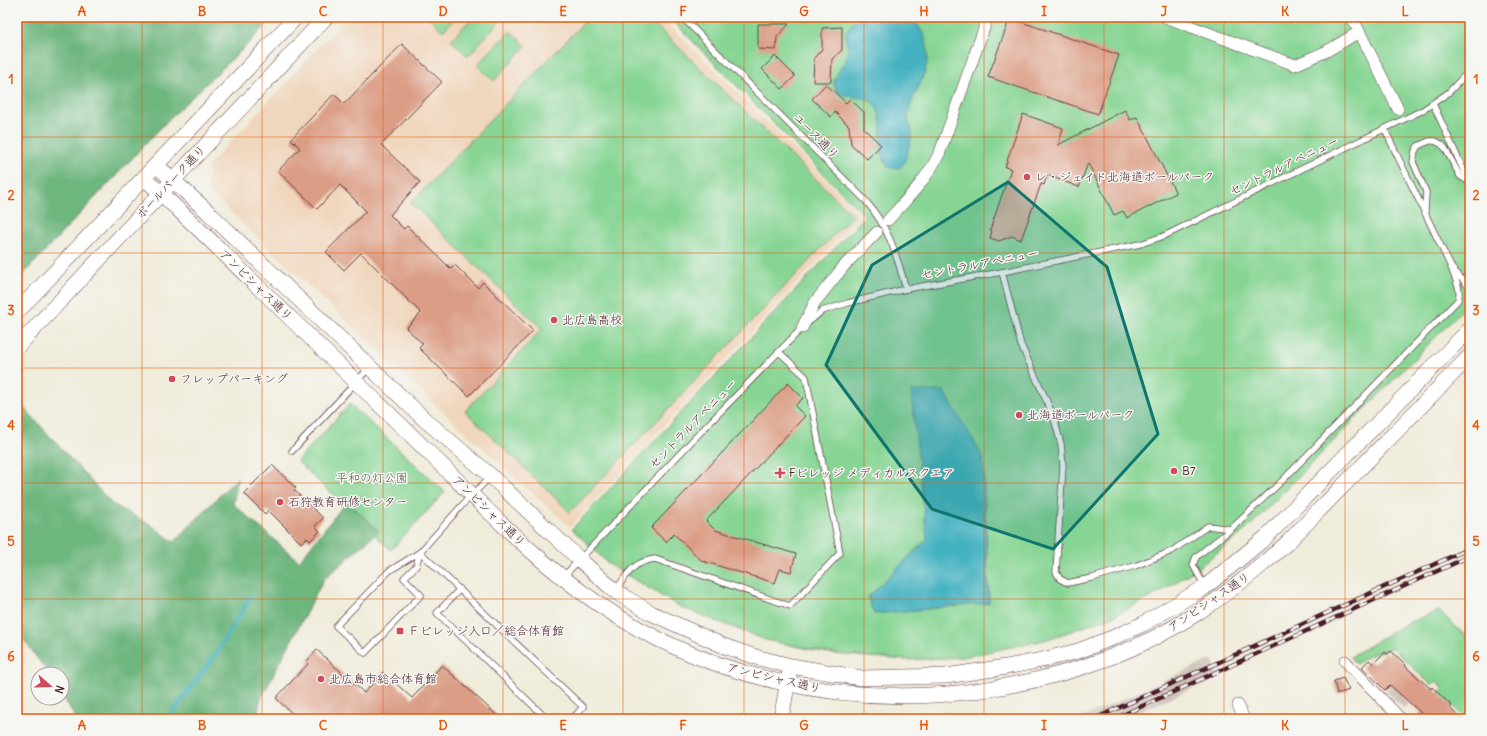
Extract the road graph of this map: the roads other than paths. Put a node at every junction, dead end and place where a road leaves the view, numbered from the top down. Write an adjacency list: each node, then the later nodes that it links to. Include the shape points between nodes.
1 (296, 17): 12 (street, ボールパーク通り)
2 (326, 17): 14 (street, ボールパーク通り)
3 (682, 17): 23 (lane, ユース通り, via 875,212 890,237)
4 (988, 17): 18 (street, via 940,152 917,189)
5 (1352, 17): 7 (street)
6 (1170, 18): 7 (street, via 1295,65 1327,51)
7 (1359, 32): 10 (street)
8 (1470, 70): 9 (lane, セントラルアベニュー, via 1448,93)
9 (1433, 104): 11 (lane, セントラルアベニュー); 15 (lane)
10 (1398, 109)
11 (1386, 130): 17 (lane); 21 (lane, セントラルアベニュー, via 1164,236 1140,244)
12 (156, 165): 13 (street, ボールパーク通り); 14 (street, アンビシャス通り)
13 (144, 178): 16 (street, アンビシャス通り); 24 (street, ボールパーク通り)
14 (173, 180): 16 (street, ボールパーク通り); 30 (street, アンビシャス通り)
15 (1470, 183): 17 (lane, via 1460,176 1441,144 1429,141 1418,146 1413,162 1426,192)
16 (161, 193): 27 (street, ボールパーク通り); 31 (street, アンビシャス通り)
17 (1425, 214): 20 (lane)
18 (888, 220)
19 (877, 232): 25 (street, via 844,266 815,302)
20 (1451, 267): 22 (lane); 35 (lane, via 1460,294 1453,306 1283,480)
21 (1002, 272): 23 (lane, セントラルアベニュー); 35 (lane, via 1021,345 1053,415 1061,444 1063,466 1056,572 1060,579 1068,583 1154,560 1181,546 1208,526)
22 (1470, 288)
23 (906, 289): 25 (lane, セントラルアベニュー, via 822,311)
24 (17, 312)
25 (802, 328): 28 (lane, セントラルアベニュー)
26 (1470, 329): 39 (street, アンビシャス通り, via 1264,539)
27 (17, 347)
28 (779, 352): 37 (lane, セントラルアベニュー); 41 (lane, via 806,377 840,553 790,606 655,559 635,565)
29 (1470, 356): 44 (street, アンビシャス通り, via 1286,544 1222,596 1161,634 1120,653 1060,674 983,690 921,695 885,694 842,692)
30 (370, 368): 31 (lane); 33 (street, アンビシャス通り, via 424,419)
31 (356, 382): 32 (lane); 34 (street, アンビシャス通り)
32 (292, 451)
33 (491, 476): 34 (lane); 37 (street, アンビシャス通り)
34 (472, 495): 36 (lane); 38 (street, アンビシャス通り, via 532,552)
35 (1231, 529): 39 (lane, via 1196,558 1193,565)
36 (420, 552): 36 (lane, via 416,566 404,578 421,595 365,653 336,626 389,571); 40 (lane)
37 (579, 559): 38 (lane, セントラルアベニュー); 41 (street, アンビシャス通り)
38 (563, 577): 44 (street, アンビシャス通り, via 601,606 677,648 722,666)
39 (1205, 587): 43 (street, アンビシャス通り, via 1143,624 1112,638 1078,651 1013,666 946,676 861,678)
40 (460, 589): 46 (lane, via 436,613); 47 (lane, via 583,707)
41 (615, 591): 43 (street, アンビシャス通り, via 651,613 724,646)
42 (1346, 661): 50 (street)
43 (791, 666): 44 (street)
44 (788, 684): 48 (street)
45 (1238, 704): 49 (street)
46 (547, 719)
47 (572, 719)
48 (781, 719)
49 (1244, 719)
50 (1401, 719)

